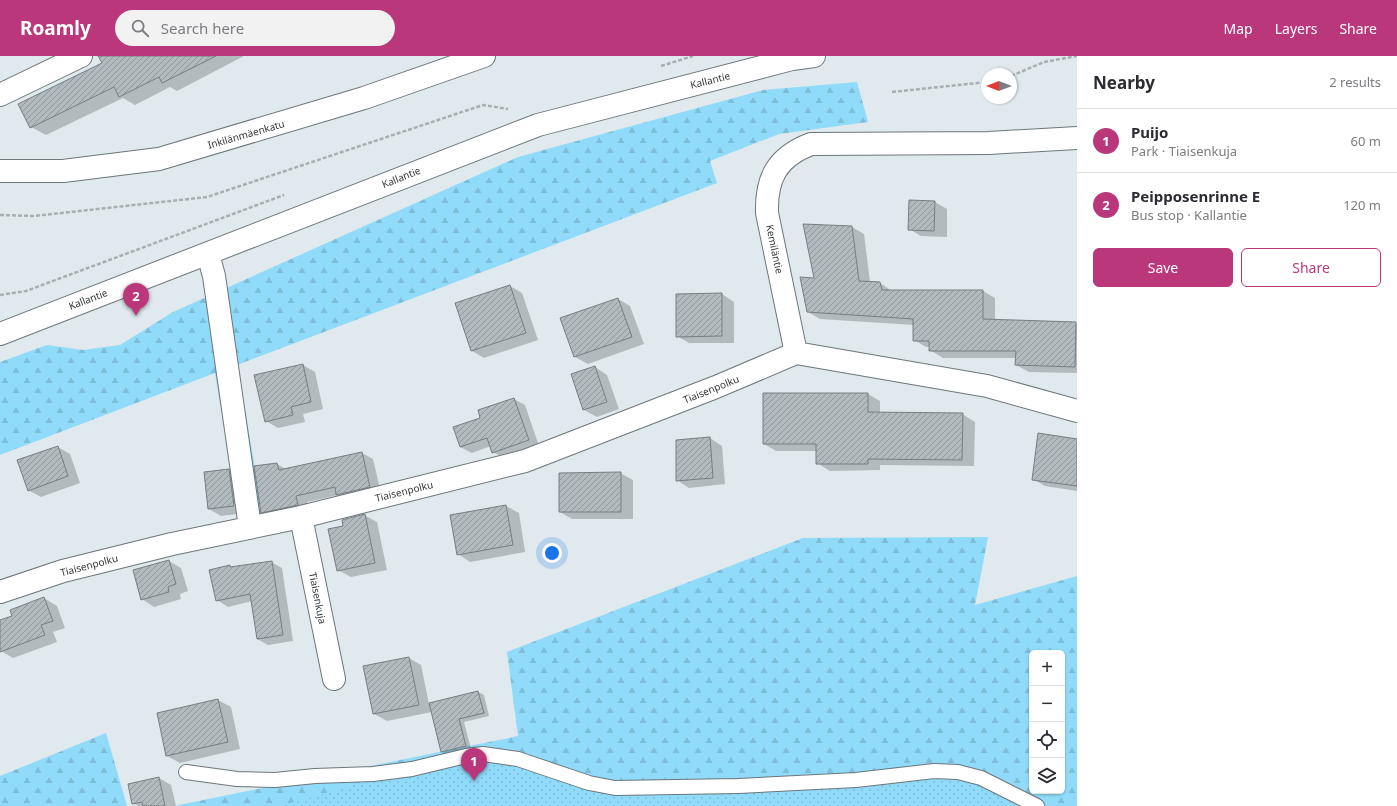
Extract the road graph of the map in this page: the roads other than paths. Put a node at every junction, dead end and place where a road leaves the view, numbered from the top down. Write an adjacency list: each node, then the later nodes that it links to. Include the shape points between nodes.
1 (81, 56): 4 (street)
2 (484, 56): 6 (street, Inkilänmäenkatu, via 364,98 159,159 63,171)
3 (814, 56): 7 (street, Kallantie, via 792,59 538,125)
4 (0, 95)
5 (1077, 138): 9 (street, Kemiläntie, via 989,143 811,144 794,151 782,161 770,181 766,197 767,213)
6 (0, 171)
7 (208, 254): 8 (street, Kallantie); 12 (street, via 214,276)
8 (0, 334)
9 (796, 353): 10 (street, via 987,386); 11 (street, Tiaisenpolku, via 525,461)
10 (1077, 411)
11 (301, 517): 12 (street, Tiaisenpolku); 14 (street, Tiaisenkuja)
12 (250, 527): 13 (street, Tiaisenpolku, via 64,571)
13 (0, 592)
14 (334, 679)
15 (186, 772): 16 (lane, via 237,779 275,780 373,774 412,769 482,754 518,759 589,783 615,788 738,786 856,780 934,771 958,772 981,778)
16 (1037, 806)

